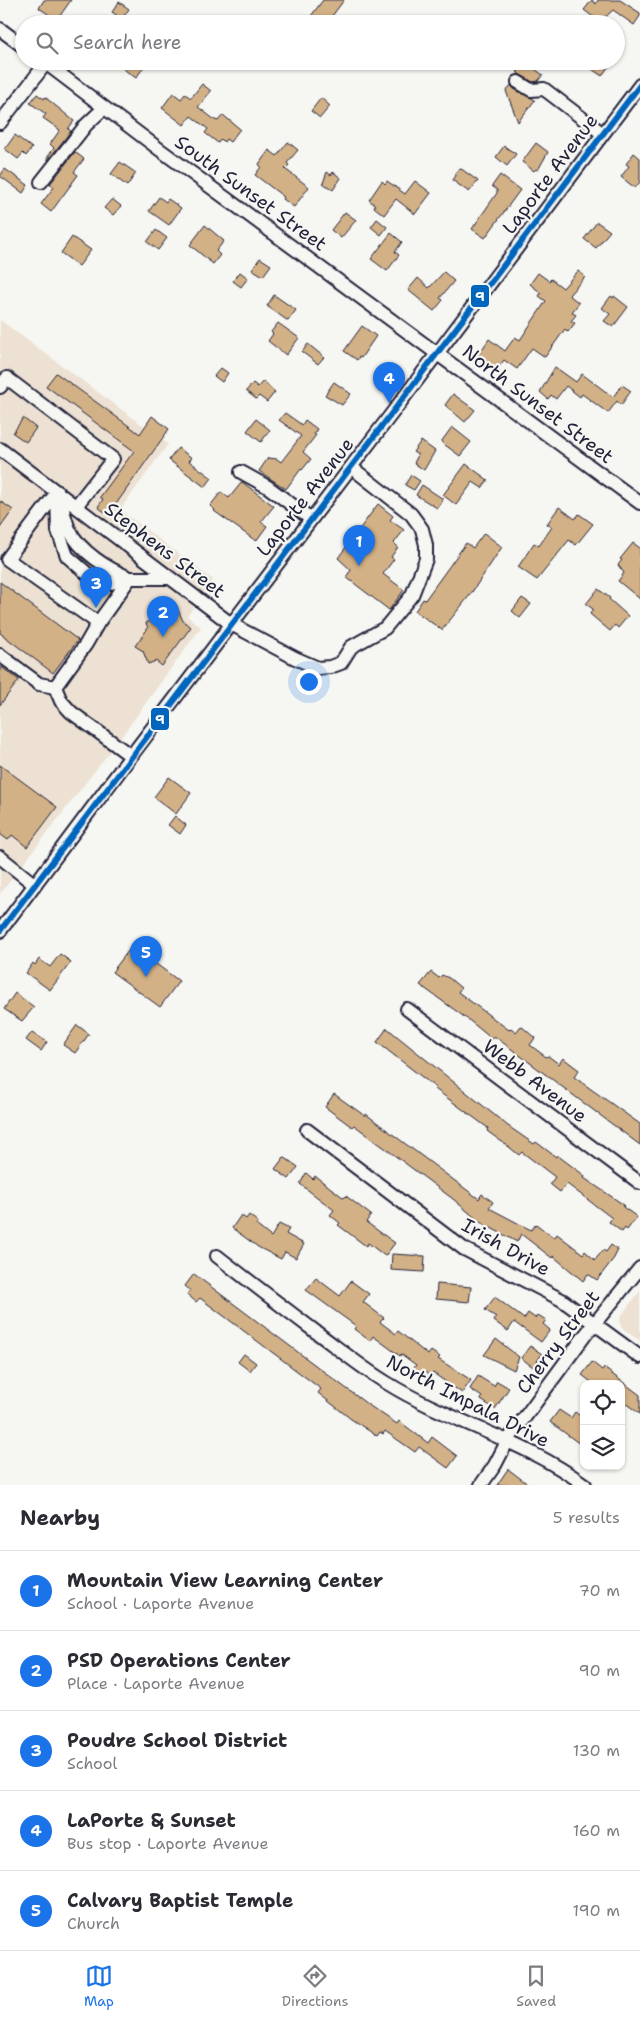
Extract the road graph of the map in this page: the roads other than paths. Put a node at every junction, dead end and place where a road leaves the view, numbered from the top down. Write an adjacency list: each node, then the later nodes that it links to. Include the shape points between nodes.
1 (0, 28): 2 (street)
2 (15, 39)
3 (39, 70): 8 (street)
4 (55, 70): 7 (street, South Sunset Street)
5 (518, 82): 9 (street, via 531,90 544,89)
6 (640, 85): 9 (street, Laporte Avenue)
7 (104, 108): 10 (street, via 86,125); 11 (street, South Sunset Street)
8 (0, 123)
9 (604, 134): 11 (street, Laporte Avenue)
10 (41, 182)
11 (438, 353): 14 (street, Laporte Avenue); 17 (street, North Sunset Street)
12 (0, 387): 18 (street, via 7,378 113,459)
13 (0, 449): 16 (street, Stephens Street)
14 (351, 467): 19 (street, Laporte Avenue); 23 (street, Stephens Street, via 411,514 422,529 426,559 412,596 385,628 351,647 341,662 330,667 310,665)
15 (240, 472): 19 (street, via 268,487)
16 (57, 492): 18 (street, Stephens Street); 20 (street, via 69,529 81,546 115,572); 20 (street, via 58,531 67,556 91,577 111,583); 22 (street, via 7,559)
17 (640, 503)
18 (76, 506): 21 (street, Stephens Street)
19 (310, 518): 23 (street, Laporte Avenue)
20 (130, 578): 21 (street); 22 (street)
21 (170, 578): 23 (street, Stephens Street)
22 (98, 623): 25 (street)
23 (231, 624): 26 (street, Laporte Avenue)
24 (0, 655): 25 (street, via 39,684)
25 (56, 687): 26 (street, via 60,701 71,712)
26 (131, 756): 28 (street, Laporte Avenue)
27 (0, 857): 28 (street)
28 (35, 885): 29 (street, Laporte Avenue)
29 (0, 931)
30 (407, 1009): 32 (street, Webb Avenue)
31 (307, 1130): 35 (street, Irish Drive, via 464,1249 562,1300)
32 (640, 1183)
33 (217, 1256): 37 (street, North Impala Drive, via 387,1383 440,1412)
34 (640, 1268): 35 (street, Cherry Street)
35 (594, 1324): 36 (street, Irish Drive); 37 (street, Cherry Street)
36 (640, 1358)
37 (508, 1440): 38 (street, Cherry Street); 39 (street, North Impala Drive)
38 (481, 1485)
39 (585, 1485)

